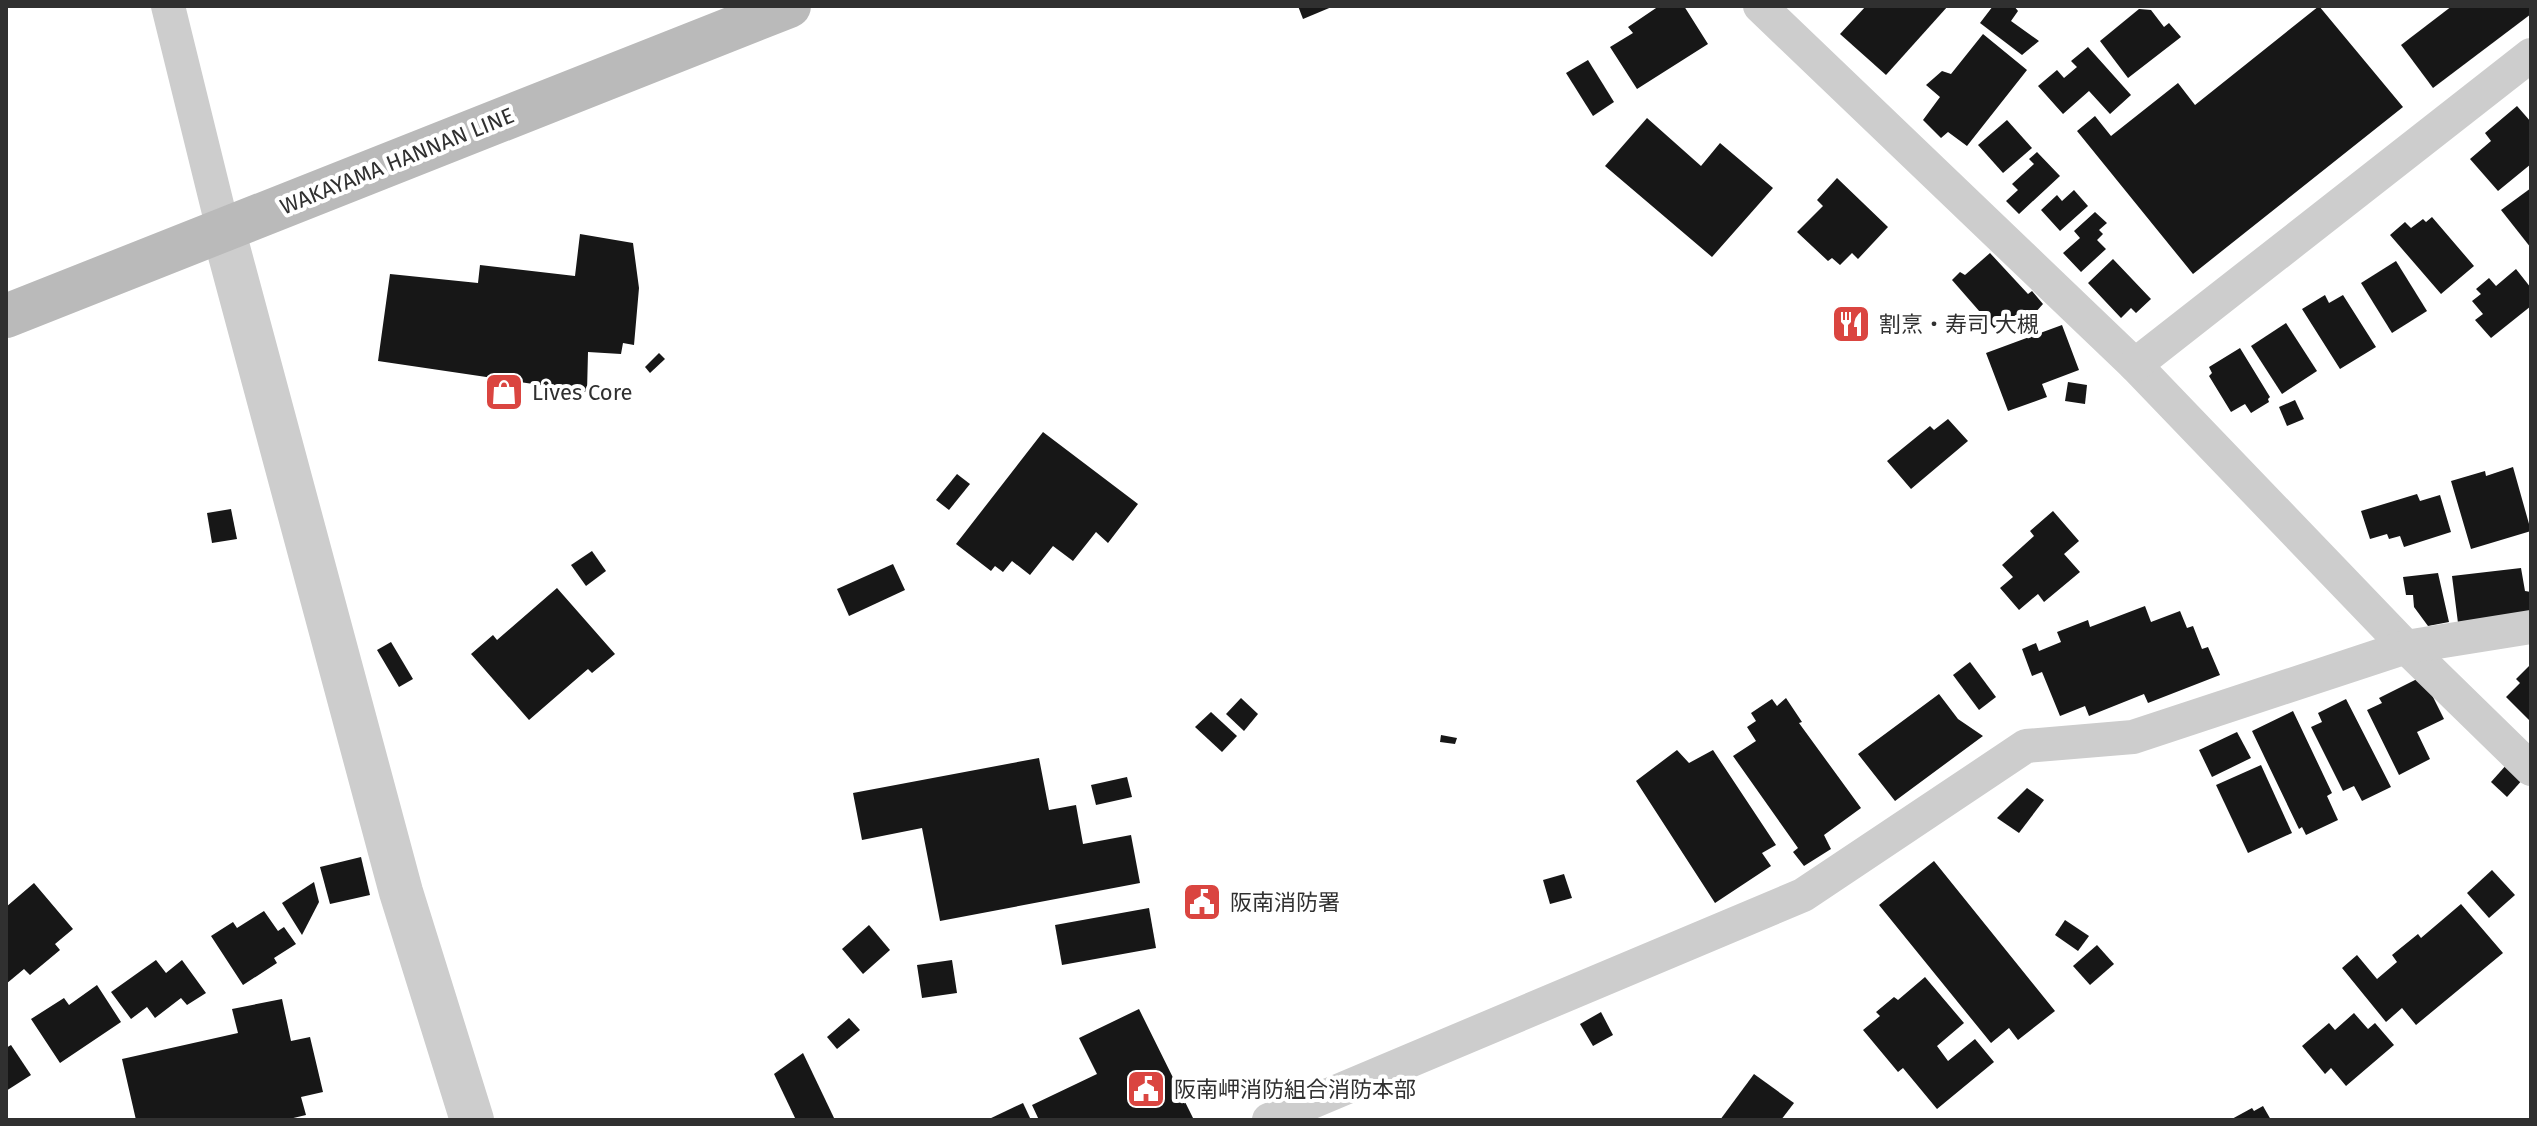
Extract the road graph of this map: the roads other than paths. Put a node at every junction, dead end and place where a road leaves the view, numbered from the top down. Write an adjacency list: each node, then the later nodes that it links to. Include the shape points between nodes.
1 (168, 6): 5 (street)
2 (789, 6): 5 (main road, WAKAYAMA HANNAN LINE)
3 (1760, 6): 7 (street)
4 (2531, 55): 7 (street)
5 (223, 229): 6 (main road, WAKAYAMA HANNAN LINE); 11 (street, via 401,892)
6 (6, 316)
7 (2135, 365): 9 (street)
8 (2531, 627): 9 (street)
9 (2406, 647): 10 (street); 12 (street, via 2133,737 2026,746 1803,895)
10 (2531, 769)
11 (472, 1120)
12 (1269, 1120)

